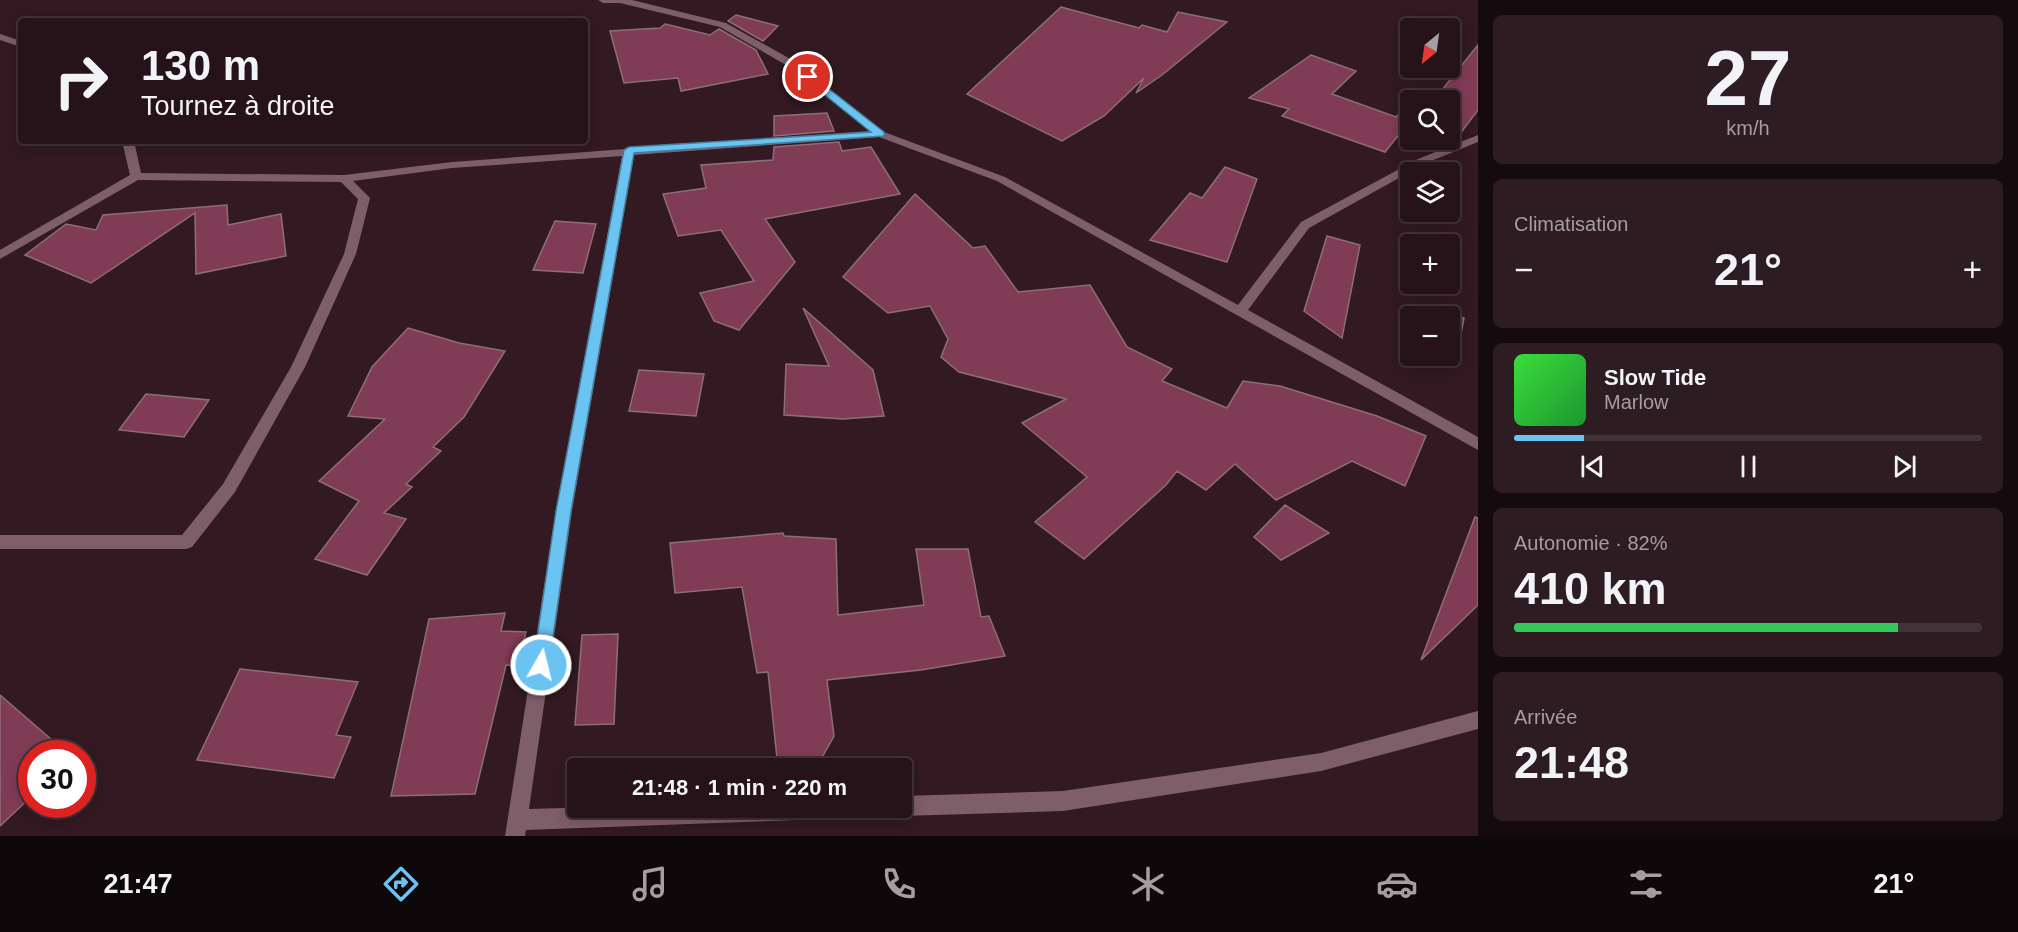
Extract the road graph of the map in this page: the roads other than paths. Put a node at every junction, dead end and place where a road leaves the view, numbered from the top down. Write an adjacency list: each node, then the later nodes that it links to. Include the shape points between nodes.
1 (603, 0): 4 (street, via 620,0 723,25 790,63)
2 (0, 37): 3 (street)
3 (18, 43)
4 (880, 134): 7 (street); 11 (street, via 1001,179)
5 (1478, 138): 11 (street, via 1422,161 1305,225)
6 (129, 144): 8 (street)
7 (629, 150): 9 (street); 17 (street, via 564,511)
8 (136, 176): 9 (street); 10 (street)
9 (344, 178): 13 (street, via 364,198 350,254 292,377 229,488 186,542)
10 (0, 255)
11 (1240, 311): 12 (street)
12 (1478, 444)
13 (0, 542)
14 (1478, 720): 15 (street, via 1321,762 1063,801)
15 (912, 806)
16 (690, 818): 17 (street)
17 (517, 828)

